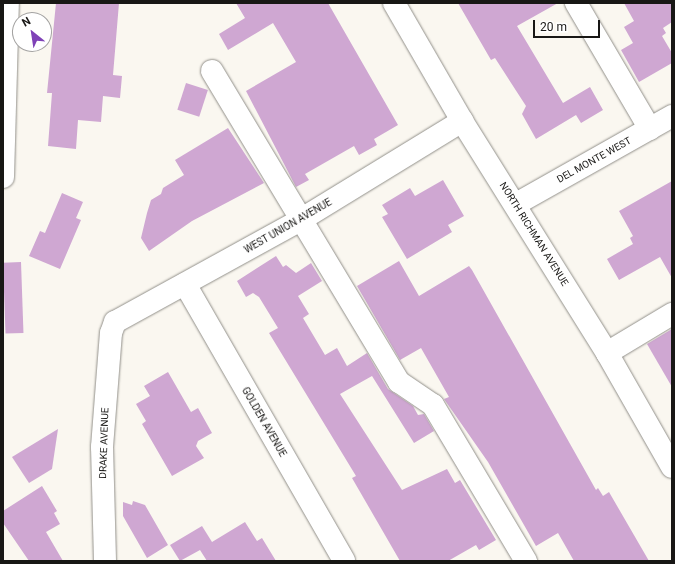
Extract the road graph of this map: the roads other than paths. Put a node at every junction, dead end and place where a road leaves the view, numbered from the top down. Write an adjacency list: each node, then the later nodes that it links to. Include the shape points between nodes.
1 (8, 3): 8 (street)
2 (394, 3): 6 (street, NORTH RICHMAN AVENUE)
3 (576, 3): 7 (street)
4 (212, 71): 10 (street)
5 (672, 116): 7 (street, DEL MONTE WEST)
6 (462, 121): 9 (street, NORTH RICHMAN AVENUE); 10 (street, WEST UNION AVENUE)
7 (650, 129): 9 (street, DEL MONTE WEST)
8 (3, 176)
9 (516, 204): 14 (street, NORTH RICHMAN AVENUE)
10 (302, 219): 11 (street, WEST UNION AVENUE); 18 (street, via 399,382 433,405)
11 (185, 284): 13 (street, WEST UNION AVENUE); 17 (street, GOLDEN AVENUE)
12 (672, 314): 14 (street)
13 (112, 326): 16 (street, DRAKE AVENUE, via 102,447)
14 (607, 353): 15 (street, NORTH RICHMAN AVENUE)
15 (672, 468)
16 (105, 561)
17 (344, 561)
18 (526, 561)

